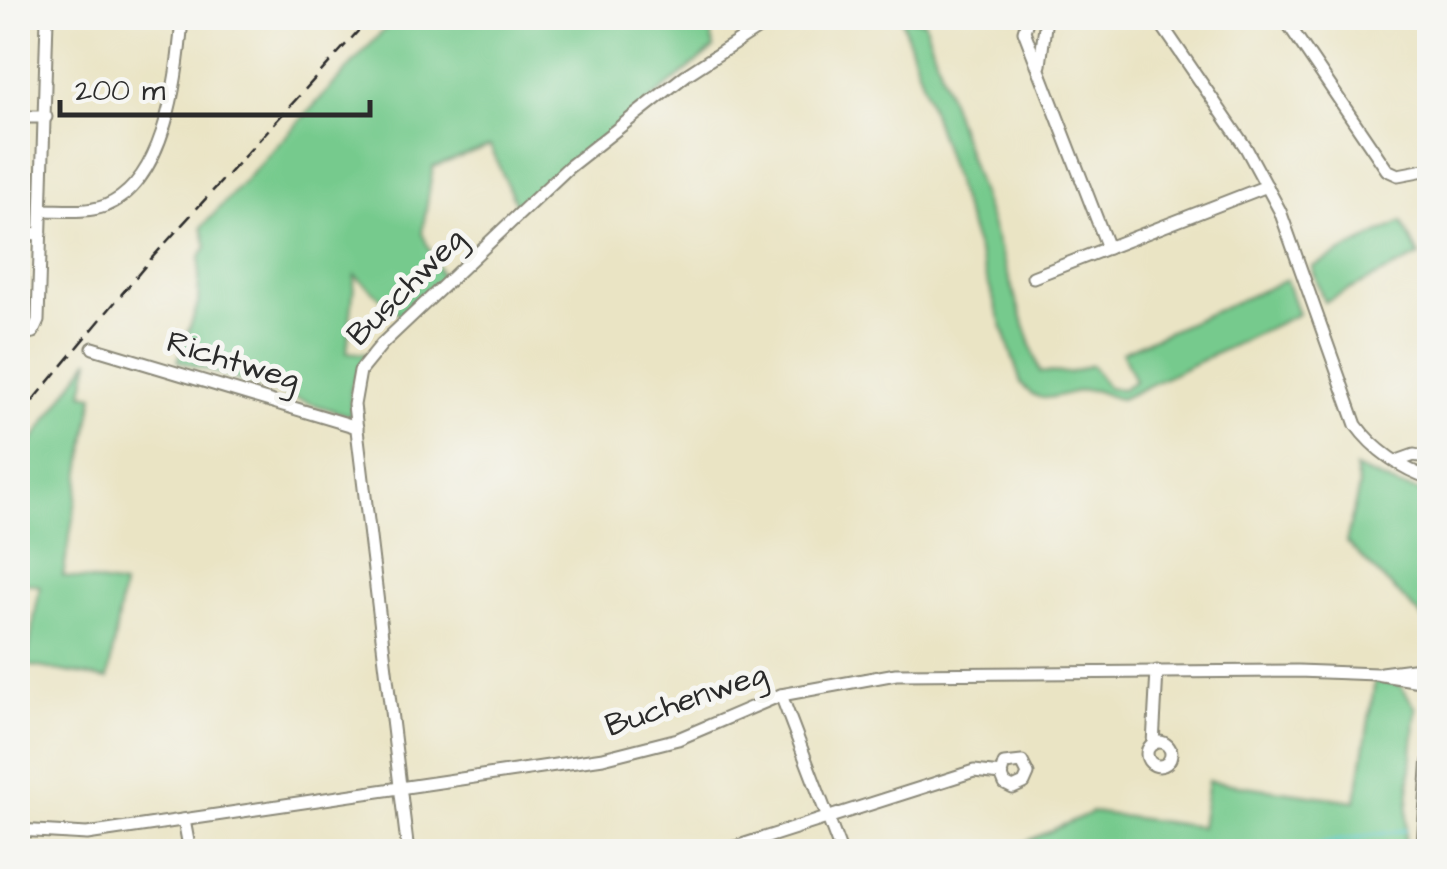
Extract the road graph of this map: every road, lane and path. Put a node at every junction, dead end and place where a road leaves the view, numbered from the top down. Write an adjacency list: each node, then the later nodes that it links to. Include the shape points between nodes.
1 (48, 18): 10 (street)
2 (182, 18): 13 (street, via 167,115 139,182 89,210)
3 (774, 18): 20 (street, Buschweg, via 686,75 569,168 382,344 360,371)
4 (1028, 18): 8 (street, via 1024,31)
5 (1046, 18): 8 (street)
6 (1157, 18): 12 (street)
7 (1284, 18): 11 (street, via 1387,170)
8 (1039, 69): 16 (street)
9 (18, 117): 10 (street)
10 (46, 117): 13 (street)
11 (1430, 170)
12 (1267, 186): 16 (street); 22 (street, via 1316,300 1356,425 1379,450)
13 (42, 210): 15 (street)
14 (18, 233): 15 (street)
15 (41, 234): 18 (street, via 38,320 33,332)
16 (1108, 248): 17 (street)
17 (1033, 277)
18 (18, 335)
19 (93, 348): 20 (street, Richtweg)
20 (357, 427): 32 (street, Buschweg)
21 (1430, 458): 22 (street)
22 (1400, 460): 23 (street, via 1409,472)
23 (1430, 478)
24 (1158, 670): 25 (street, Buchenweg); 26 (street, Buchenweg, via 896,674); 29 (street)
25 (1425, 678): 27 (main road)
26 (781, 696): 32 (street, Buchenweg, via 647,749); 33 (street)
27 (1430, 710): 28 (main road)
28 (1430, 720)
29 (1153, 744)
30 (1430, 762): 36 (main road)
31 (1000, 774): 33 (street, via 974,772)
32 (404, 790): 34 (street, Buchenweg); 38 (street, Buschweg)
33 (830, 818): 39 (street); 40 (street)
34 (184, 820): 35 (street, Buchenweg, via 87,834); 37 (street)
35 (18, 830)
36 (1426, 845)
37 (190, 852)
38 (408, 852)
39 (720, 852)
40 (841, 852)

